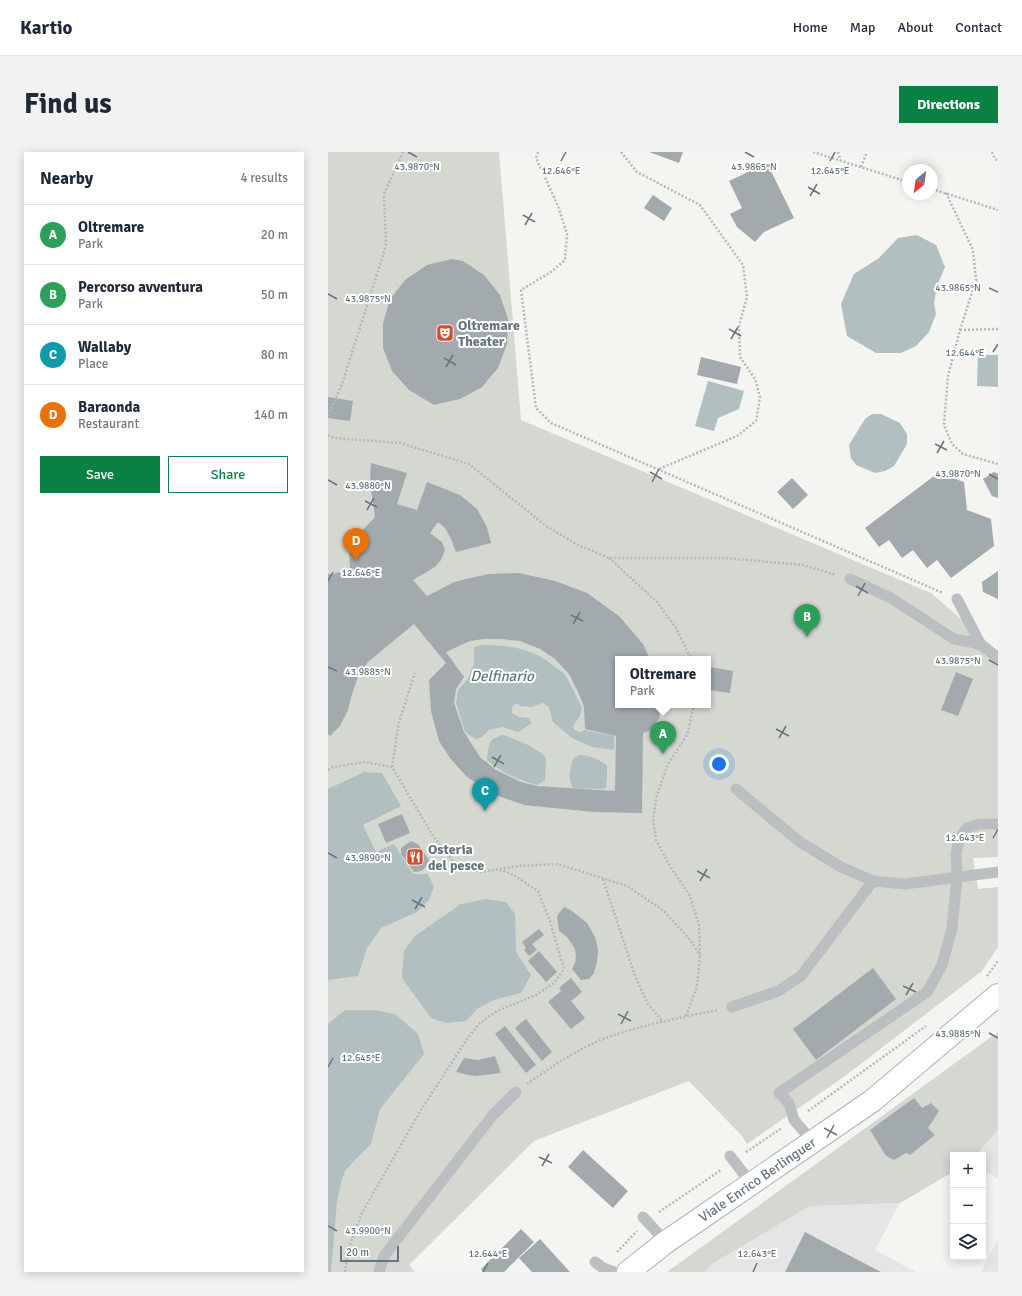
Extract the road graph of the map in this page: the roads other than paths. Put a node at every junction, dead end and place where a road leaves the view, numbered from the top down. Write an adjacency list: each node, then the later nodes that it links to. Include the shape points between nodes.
1 (850, 579): 3 (lane, via 892,598 954,639)
2 (957, 599): 3 (lane)
3 (981, 645): 4 (lane)
4 (998, 658)
5 (736, 789): 9 (lane, via 800,842 841,867)
6 (998, 824): 8 (lane, via 979,824 967,828 959,839 956,854)
7 (998, 872): 8 (lane)
8 (957, 878): 9 (lane, via 905,884); 13 (lane, via 952,928 942,965 927,992 780,1093 789,1103 794,1120)
9 (873, 881): 11 (lane, via 801,976 778,992)
10 (998, 995): 13 (main road, Viale Enrico Berlinguer, via 872,1101)
11 (732, 1007)
12 (516, 1092): 19 (lane, via 492,1116 384,1256)
13 (813, 1142): 15 (main road, Viale Enrico Berlinguer)
14 (731, 1159): 15 (lane)
15 (752, 1183): 17 (main road, Viale Enrico Berlinguer)
16 (645, 1219): 17 (lane)
17 (666, 1242): 21 (main road, Viale Enrico Berlinguer)
18 (595, 1262): 20 (lane)
19 (379, 1272)
20 (614, 1272)
21 (628, 1272)

